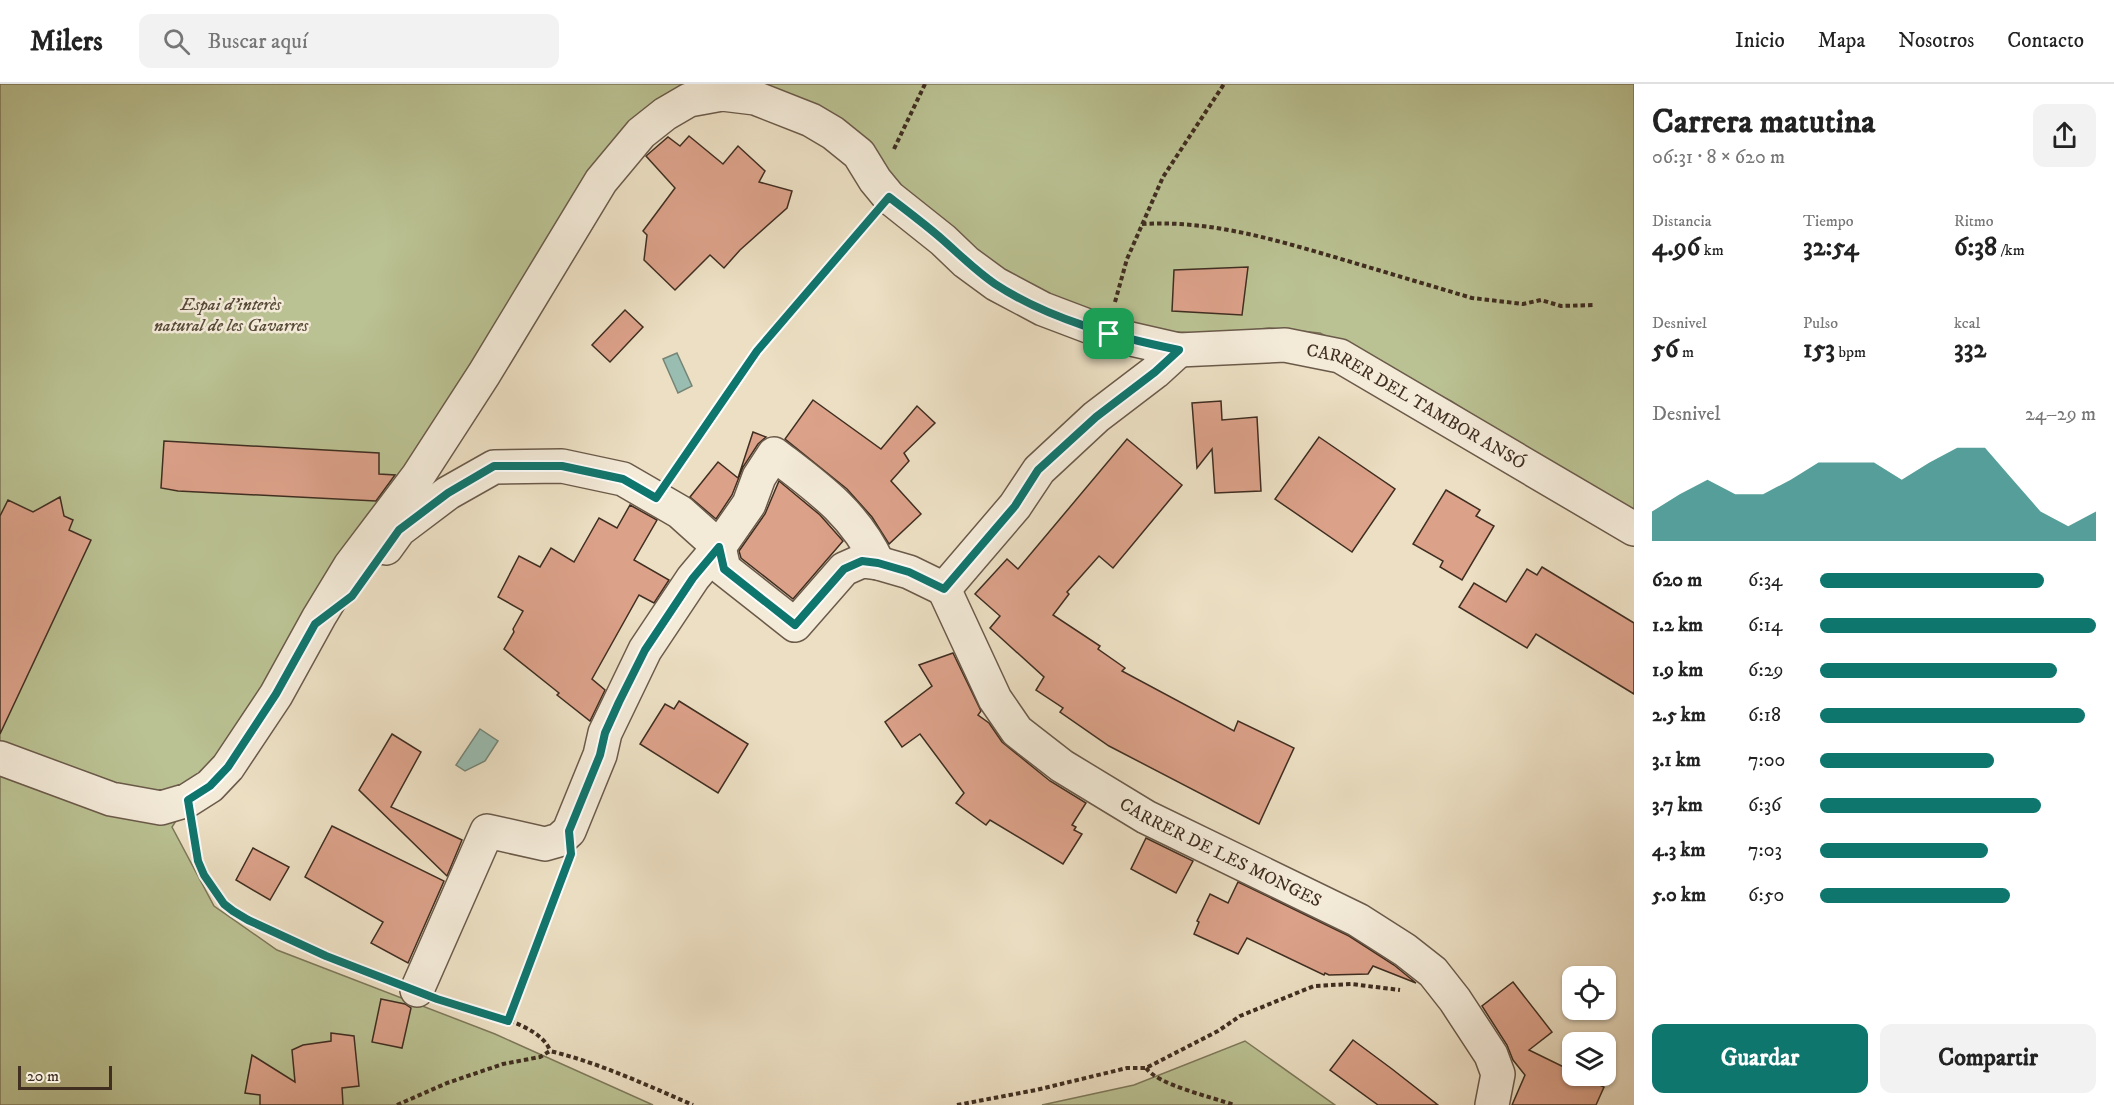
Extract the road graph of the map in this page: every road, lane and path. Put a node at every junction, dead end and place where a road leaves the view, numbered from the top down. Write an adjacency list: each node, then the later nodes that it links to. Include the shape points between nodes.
1 (925, 84): 3 (path)
2 (1224, 84): 4 (path, via 1164,177)
3 (882, 189): 6 (street, CARRER DEL TAMBOR ANSÓ, via 996,285 1043,309); 8 (path, via 757,351); 13 (street, CARRER DEL TAMBOR ANSÓ, via 859,154 833,134 811,120 754,98 722,94 689,100 664,114 641,133 601,181 466,402 418,476 350,566)
4 (1142, 224): 5 (path, via 1170,222 1253,235 1492,302 1523,304 1541,300 1560,306); 6 (path, via 1124,269)
5 (1593, 305)
6 (1109, 334): 7 (street, CARRER DEL TAMBOR ANSÓ)
7 (1179, 350): 9 (street, CARRER DEL TAMBOR ANSÓ, via 1285,345 1340,356); 12 (street, via 1038,470 1015,506)
8 (656, 498): 10 (street, via 681,512); 13 (street, via 623,479 562,466 494,466 448,493 399,530 352,596)
9 (1634, 529)
10 (719, 547): 11 (street, via 724,569 795,625 844,569 862,561); 11 (street, via 749,504 759,477 774,454 831,498 867,540); 16 (street, via 693,578 645,650 605,733)
11 (878, 563): 12 (street)
12 (944, 589): 26 (street, CARRER DE LES MONGES, via 995,699 1017,731 1062,765 1146,817 1358,920 1433,972 1491,1054 1498,1074)
13 (315, 624): 15 (street, CARRER DEL TAMBOR ANSÓ, via 276,694 228,767 210,786)
14 (0, 759): 15 (street, CARRER DEL TAMBOR ANSÓ, via 133,804 161,808)
15 (188, 800): 17 (path, via 198,861 224,904 248,920 326,956)
16 (569, 831): 17 (street, via 560,840 545,844 487,831); 19 (path, via 571,854)
17 (417, 990): 19 (path)
18 (1402, 990): 21 (path, via 1351,984 1314,986 1240,1016)
19 (508, 1021): 20 (path, via 537,1035)
20 (550, 1051): 22 (path, via 447,1083); 23 (path, via 614,1071)
21 (1146, 1068): 24 (path, via 1127,1068); 25 (path, via 1174,1086)
22 (396, 1105)
23 (693, 1105)
24 (957, 1105)
25 (1234, 1105)
26 (1492, 1105)

